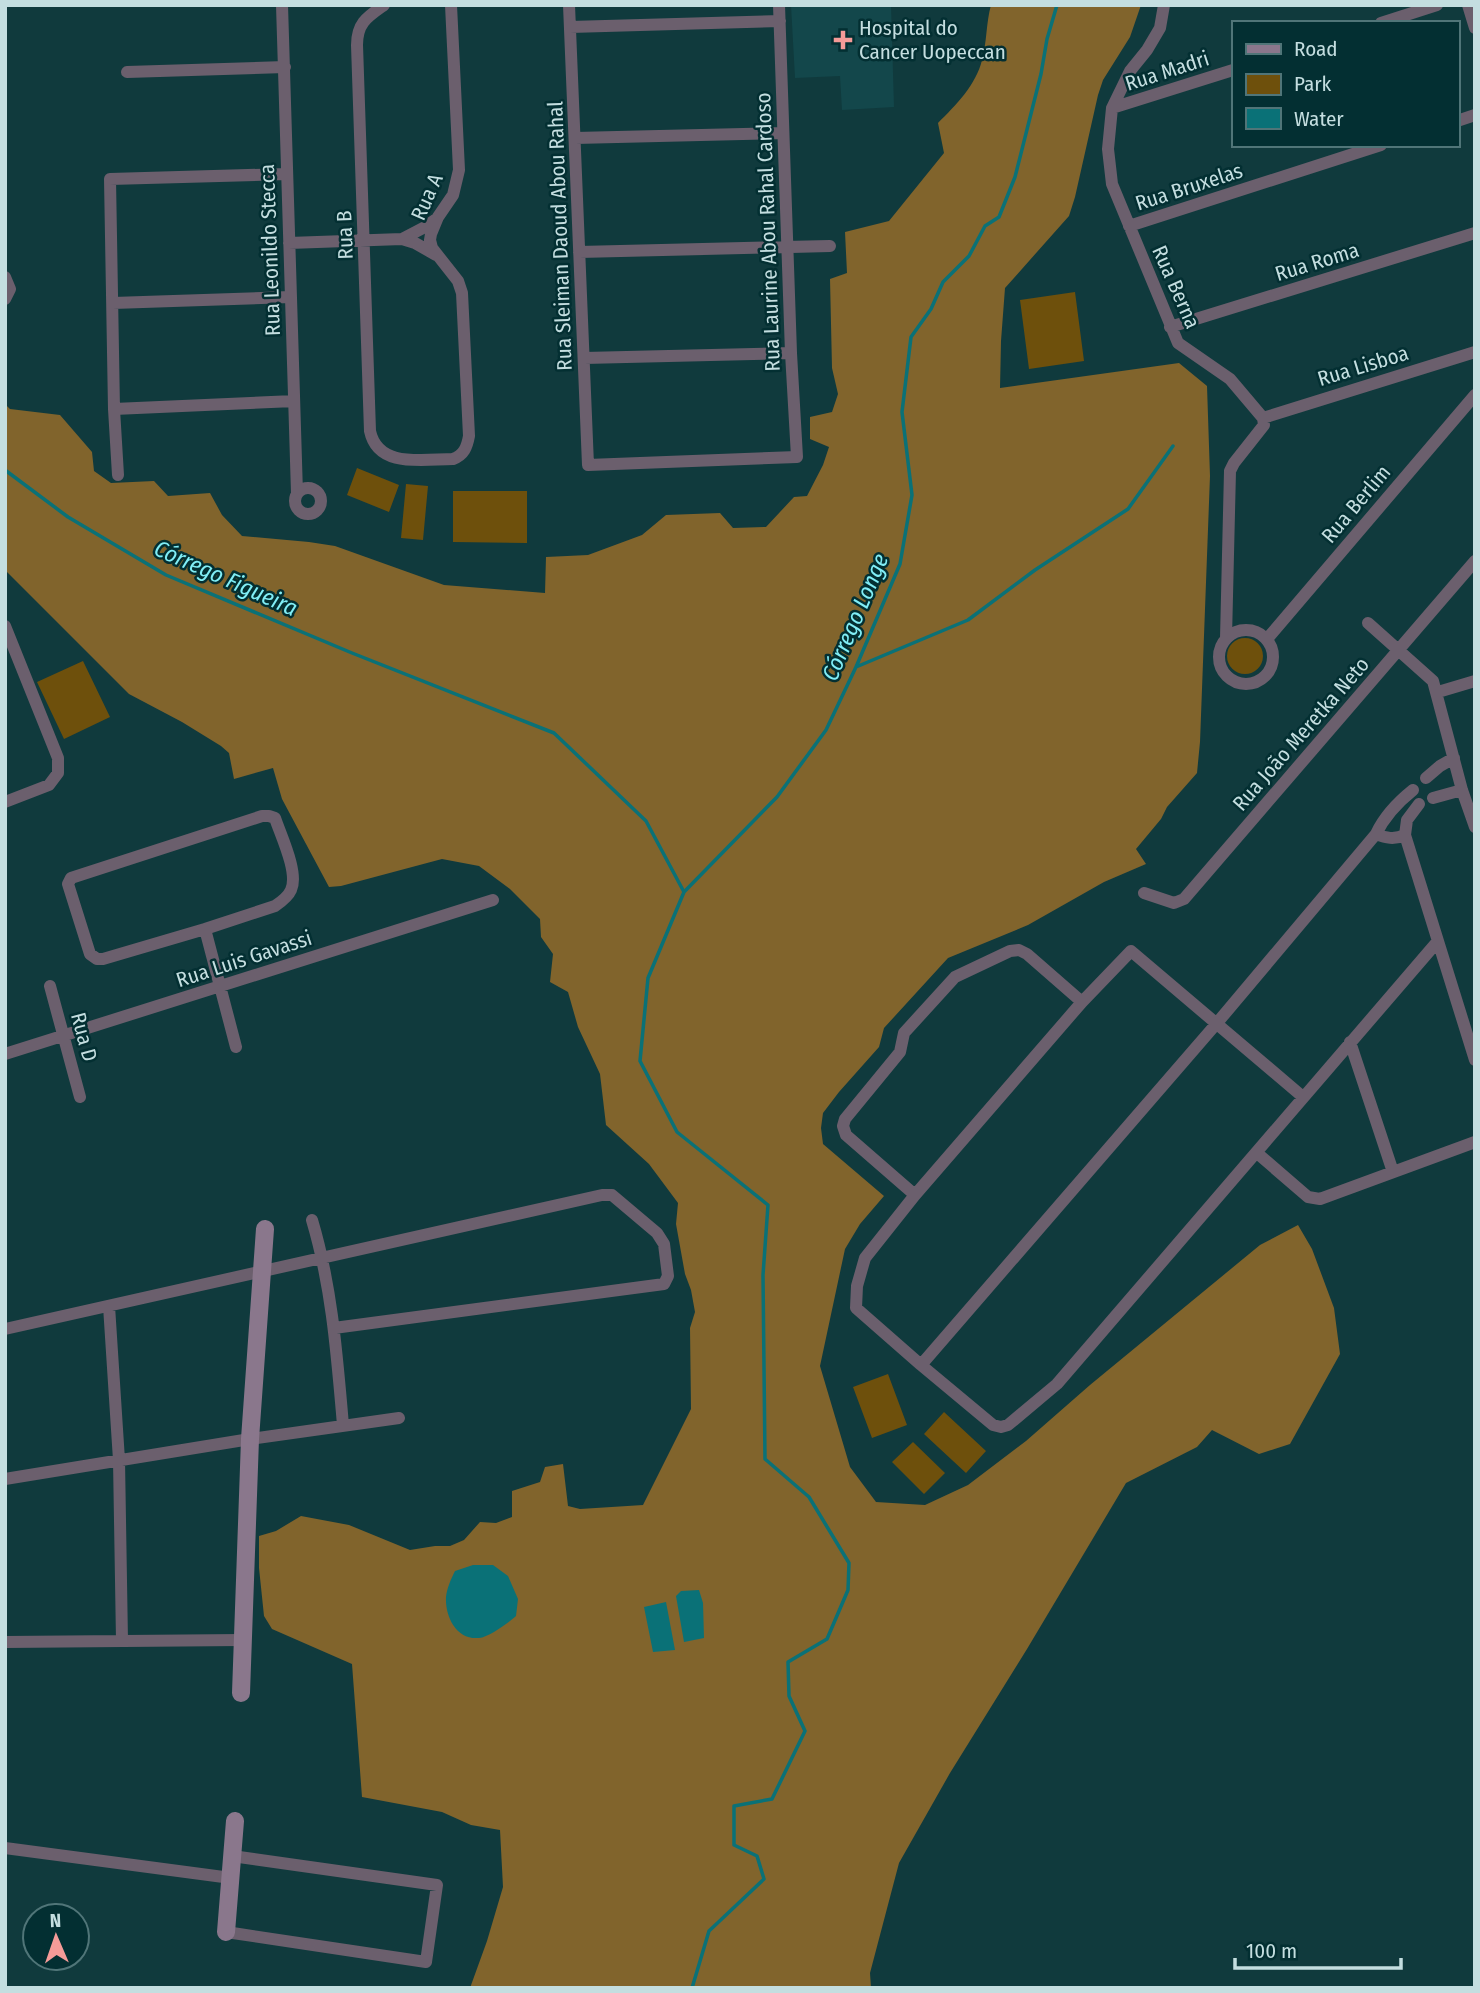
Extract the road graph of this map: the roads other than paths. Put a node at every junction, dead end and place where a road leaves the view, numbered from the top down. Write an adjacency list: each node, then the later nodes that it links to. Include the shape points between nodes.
1 (282, 5): 13 (street, Rua Leonildo Stecca)
2 (384, 5): 25 (street, Rua B, via 364,20 357,35)
3 (451, 5): 21 (street, Rua A, via 459,170 453,195)
4 (569, 5): 11 (street, Rua Sleiman Daoud Abou Rahal)
5 (779, 5): 9 (street, Rua Laurine Abou Rahal Cardoso)
6 (1164, 5): 16 (street, Rua Berna, via 1160,28)
7 (1437, 5): 10 (street)
8 (1468, 5): 12 (street)
9 (780, 21): 11 (street); 17 (street, Rua Laurine Abou Rahal Cardoso)
10 (1387, 21)
11 (570, 27): 18 (street, Rua Sleiman Daoud Abou Rahal)
12 (1475, 27)
13 (285, 67): 15 (street); 20 (street, Rua Leonildo Stecca)
14 (1232, 70): 16 (street, Rua Madri)
15 (127, 72)
16 (1111, 108): 22 (street, Rua Berna, via 1108,149 1112,184)
17 (783, 133): 18 (street); 28 (street, Rua Laurine Abou Rahal Cardoso)
18 (575, 138): 29 (street, Rua Sleiman Daoud Abou Rahal)
19 (1375, 147): 22 (street, Rua Bruxelas)
20 (287, 174): 26 (street, Rua Leonildo Stecca); 34 (street, via 110,179)
21 (438, 217): 24 (street); 30 (street, Rua A, via 430,240)
22 (1129, 226): 35 (street, Rua Berna)
23 (1475, 233): 35 (street, Rua Roma)
24 (402, 239): 25 (street); 30 (street)
25 (364, 240): 26 (street); 43 (street, Rua B, via 370,431 380,450)
26 (289, 243): 32 (street, Rua Leonildo Stecca)
27 (830, 246): 28 (street)
28 (788, 247): 29 (street); 37 (street, Rua Laurine Abou Rahal Cardoso)
29 (579, 252): 38 (street, Rua Sleiman Daoud Abou Rahal)
30 (439, 257): 43 (street, Rua A, via 462,293 468,444 453,459)
31 (5, 276): 33 (street, via 10,289)
32 (291, 297): 34 (street); 40 (street, Rua Leonildo Stecca)
33 (5, 299)
34 (113, 303): 41 (street)
35 (1170, 327): 42 (street, Rua Berna, via 1178,343 1230,379)
36 (1475, 352): 42 (street, Rua Lisboa)
37 (791, 353): 38 (street); 44 (street, Rua Laurine Abou Rahal Cardoso, via 797,457)
38 (584, 358): 44 (street, Rua Sleiman Daoud Abou Rahal)
39 (1475, 394): 51 (street, Rua Berlim)
40 (294, 401): 41 (street); 46 (street, Rua Leonildo Stecca, via 297,472)
41 (114, 409): 45 (street)
42 (1263, 418): 50 (street, via 1264,425 1230,471)
43 (400, 460)
44 (587, 465)
45 (118, 475)
46 (303, 491)
47 (1475, 561): 52 (street, Rua João Meretka Neto)
48 (1368, 624): 52 (street)
49 (5, 626): 59 (street, via 58,758 58,773 49,785)
50 (1226, 638): 51 (street, via 1247,629); 51 (street, via 1220,665 1224,674 1241,684 1267,675 1273,657)
51 (1267, 639)
52 (1399, 649): 54 (street, via 1433,681); 63 (street, Rua João Meretka Neto, via 1184,899 1174,903)
53 (1475, 681): 54 (street)
54 (1438, 692): 55 (street)
55 (1454, 758): 56 (street); 57 (street)
56 (1426, 778)
57 (1467, 792): 58 (street); 60 (street)
58 (1433, 798)
59 (5, 802)
60 (1475, 827)
61 (1376, 834): 62 (street, via 1398,839); 62 (street, via 1408,794 1416,807 1407,820); 70 (street)
62 (1405, 835): 66 (street)
63 (1144, 893)
64 (493, 900): 68 (street, Rua Luis Gavassi)
65 (205, 929): 65 (street, via 275,906 291,891 292,870 275,818 262,817 71,878 68,884 90,954 97,959); 68 (street)
66 (1438, 941): 72 (street); 75 (street)
67 (50, 986): 71 (street, Rua D)
68 (220, 986): 71 (street, Rua Luis Gavassi); 73 (street)
69 (1082, 1002): 70 (street, via 1131,951); 81 (street); 81 (street, via 1027,954 1010,951 955,977 904,1033 900,1052 843,1126 846,1135)
70 (1217, 1023): 77 (street); 89 (street)
71 (64, 1037): 74 (street, Rua Luis Gavassi); 76 (street, Rua D)
72 (1350, 1042): 77 (street); 80 (street)
73 (236, 1047)
74 (5, 1054)
75 (1475, 1060)
76 (80, 1097)
77 (1303, 1097): 79 (street)
78 (1475, 1142): 80 (street)
79 (1257, 1153): 80 (street, via 1308,1197 1320,1199); 89 (street, via 1057,1384 1008,1426 993,1425)
80 (1393, 1172)
81 (915, 1195): 89 (street, via 864,1258 856,1308)
82 (312, 1220): 84 (street)
83 (265, 1230): 85 (street)
84 (323, 1259): 85 (street); 87 (street); 87 (street, via 602,1195 612,1195 664,1244 668,1276 664,1284)
85 (262, 1273): 86 (street); 92 (street)
86 (109, 1306): 88 (street); 93 (street)
87 (334, 1328): 91 (street)
88 (5, 1329)
89 (921, 1365)
90 (399, 1418): 91 (street)
91 (343, 1425): 92 (street)
92 (250, 1439): 93 (street); 95 (street)
93 (119, 1460): 94 (street); 96 (street)
94 (5, 1479)
95 (242, 1640): 96 (street); 98 (street)
96 (122, 1641): 97 (street)
97 (5, 1642)
98 (241, 1693)
99 (235, 1821): 101 (street)
100 (5, 1848): 102 (street)
101 (232, 1856): 102 (street); 103 (street, via 437,1885 426,1962)
102 (231, 1878): 103 (street)
103 (226, 1933)

